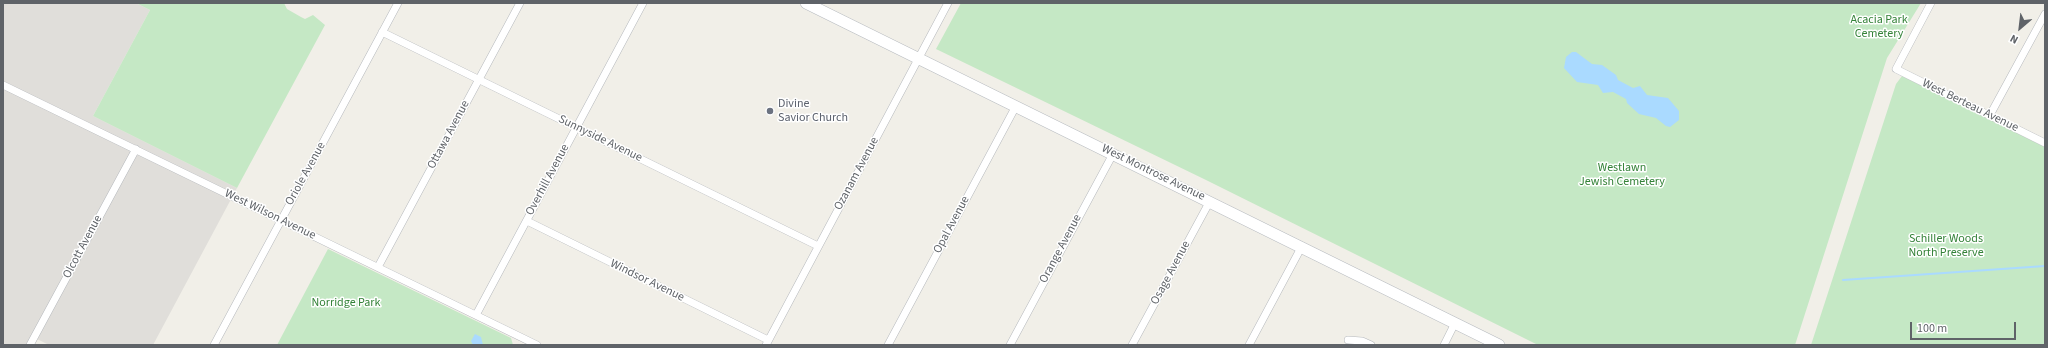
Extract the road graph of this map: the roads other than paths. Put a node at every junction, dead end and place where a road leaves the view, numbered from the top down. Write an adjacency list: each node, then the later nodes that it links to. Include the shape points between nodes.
1 (398, 3): 9 (street, Oriole Avenue)
2 (520, 3): 11 (street, Ottawa Avenue)
3 (643, 3): 15 (street, Overhill Avenue)
4 (806, 3): 7 (street, West Montrose Avenue)
5 (948, 3): 10 (street, Ozanam Avenue)
6 (1931, 3): 14 (street, West Berteau Avenue, via 1896,69)
7 (824, 7): 10 (street, West Montrose Avenue)
8 (2045, 14): 14 (street)
9 (382, 32): 11 (street, Sunnyside Avenue); 20 (street, Oriole Avenue)
10 (919, 58): 13 (street, West Montrose Avenue); 22 (street, Ozanam Avenue)
11 (479, 80): 15 (street, Sunnyside Avenue); 24 (street, Ottawa Avenue)
12 (3, 85): 17 (street, West Wilson Avenue)
13 (1016, 106): 18 (street, West Montrose Avenue); 33 (street, Opal Avenue)
14 (1990, 116): 16 (street, West Berteau Avenue)
15 (577, 127): 21 (street, Overhill Avenue); 22 (street, Sunnyside Avenue)
16 (2045, 143)
17 (136, 149): 20 (street, West Wilson Avenue); 30 (street, Olcott Avenue)
18 (1113, 154): 19 (street, West Montrose Avenue); 34 (street, Orange Avenue)
19 (1210, 201): 23 (street, West Montrose Avenue); 35 (street, Osage Avenue)
20 (281, 220): 24 (street, West Wilson Avenue); 31 (street, Oriole Avenue)
21 (526, 221): 25 (street, Overhill Avenue); 29 (street, Windsor Avenue)
22 (818, 246): 29 (street, Ozanam Avenue)
23 (1302, 246): 26 (street, West Montrose Avenue); 36 (street)
24 (378, 267): 25 (street, West Wilson Avenue)
25 (476, 315): 28 (street, West Wilson Avenue)
26 (1455, 323): 38 (street); 39 (street, West Montrose Avenue)
27 (1348, 340): 37 (street)
28 (521, 342): 32 (street, West Wilson Avenue)
29 (767, 343)
30 (30, 345)
31 (214, 345)
32 (537, 345)
33 (888, 345)
34 (1010, 345)
35 (1132, 345)
36 (1249, 345)
37 (1371, 345)
38 (1444, 345)
39 (1499, 345)

